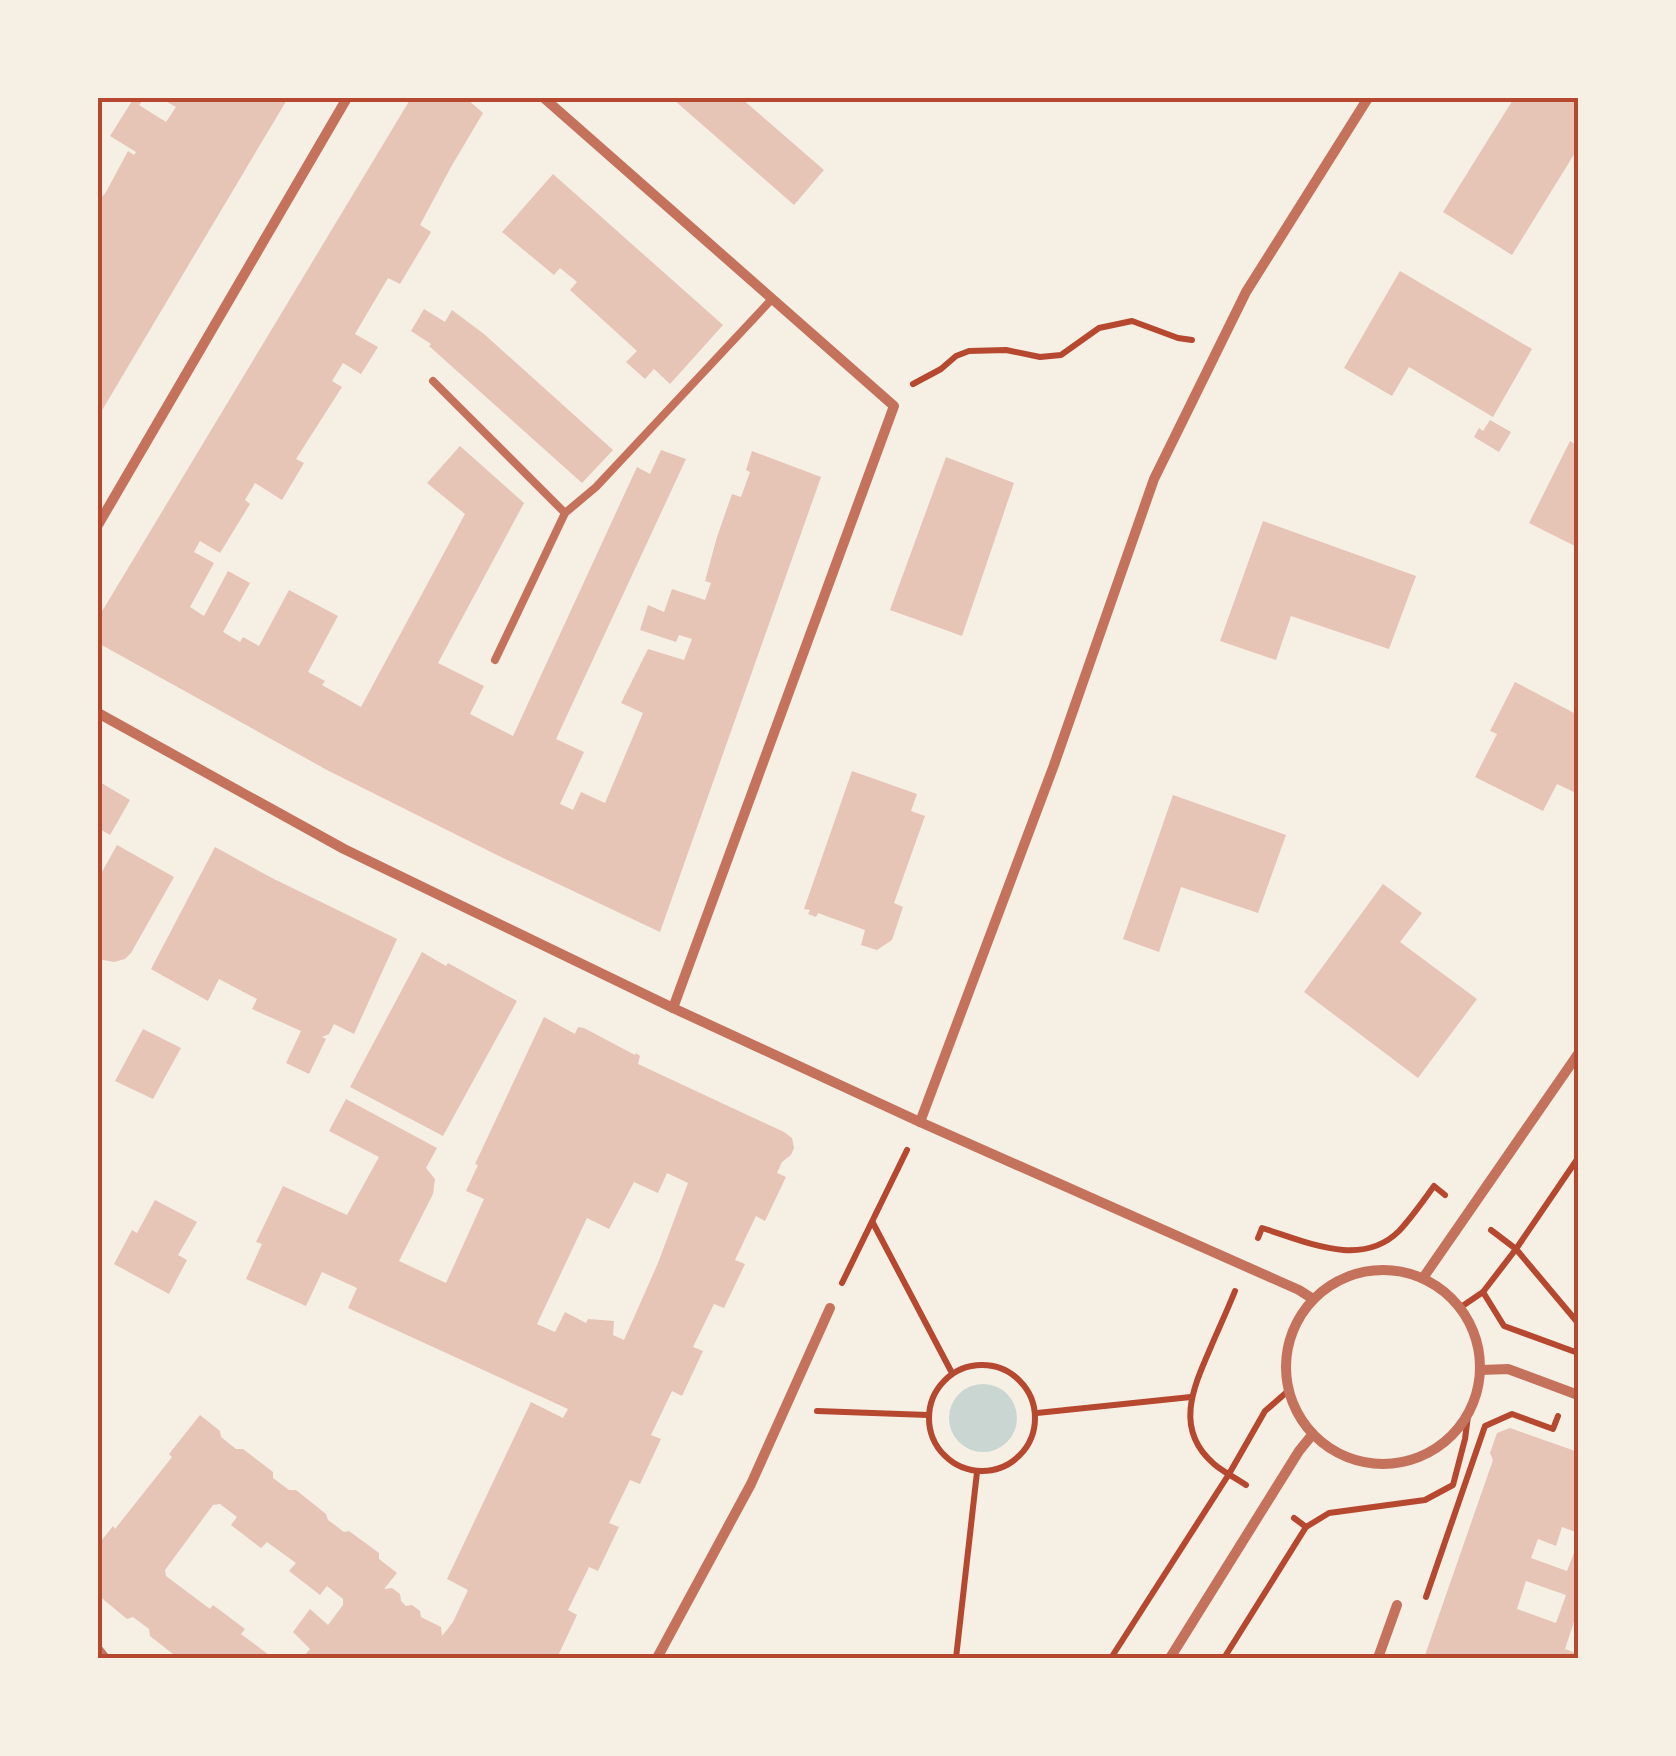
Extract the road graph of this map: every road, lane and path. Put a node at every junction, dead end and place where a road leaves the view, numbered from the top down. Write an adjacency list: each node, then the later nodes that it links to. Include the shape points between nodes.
1 (346, 98): 9 (street)
2 (544, 98): 4 (street)
3 (1368, 98): 5 (street)
4 (772, 299): 7 (street); 8 (lane)
5 (1220, 344): 7 (path, via 1132,321 1099,328 1061,356 969,351); 14 (street, via 1154,479)
6 (434, 381): 8 (lane)
7 (885, 398): 12 (street, via 894,406)
8 (565, 514): 10 (lane)
9 (98, 525)
10 (495, 660)
11 (98, 714): 12 (street, via 344,849)
12 (673, 1008): 14 (street)
13 (1578, 1054): 18 (street)
14 (920, 1122): 16 (path); 17 (street)
15 (1578, 1158): 19 (path)
16 (872, 1222): 22 (path); 25 (path)
17 (1245, 1268): 20 (street); 28 (path)
18 (1423, 1278): 20 (street, via 1364,1271); 21 (street)
19 (1482, 1292): 21 (path); 23 (path, via 1504,1326)
20 (1313, 1299): 26 (street, via 1289,1342)
21 (1460, 1307): 24 (street, via 1476,1336)
22 (830, 1308): 29 (street)
23 (1578, 1353)
24 (1481, 1370): 27 (street, via 1508,1369); 32 (street)
25 (952, 1373): 30 (path, via 979,1364 1006,1369 1027,1386); 31 (path, via 935,1392)
26 (1288, 1392): 33 (street); 35 (path, via 1266,1411)
27 (1572, 1393): 36 (path, via 1553,1429 1512,1414 1486,1426 1420,1613)
28 (1191, 1397): 30 (path); 35 (path, via 1193,1434 1213,1464)
29 (786, 1409): 31 (path); 39 (street)
30 (1037, 1413): 34 (path, via 1030,1444 1008,1466)
31 (928, 1415): 34 (path, via 934,1442 952,1463)
32 (1468, 1416): 33 (street, via 1424,1457 1394,1464 1364,1463); 43 (path, via 1452,1484 1425,1500 1329,1513 1306,1527)
33 (1312, 1435): 42 (street)
34 (977, 1472): 40 (path)
35 (1229, 1474): 41 (path)
36 (1397, 1605): 44 (street)
37 (98, 1648): 38 (lane)
38 (106, 1658)
39 (657, 1658)
40 (956, 1658)
41 (1111, 1658)
42 (1170, 1658)
43 (1224, 1658)
44 (1378, 1658)

